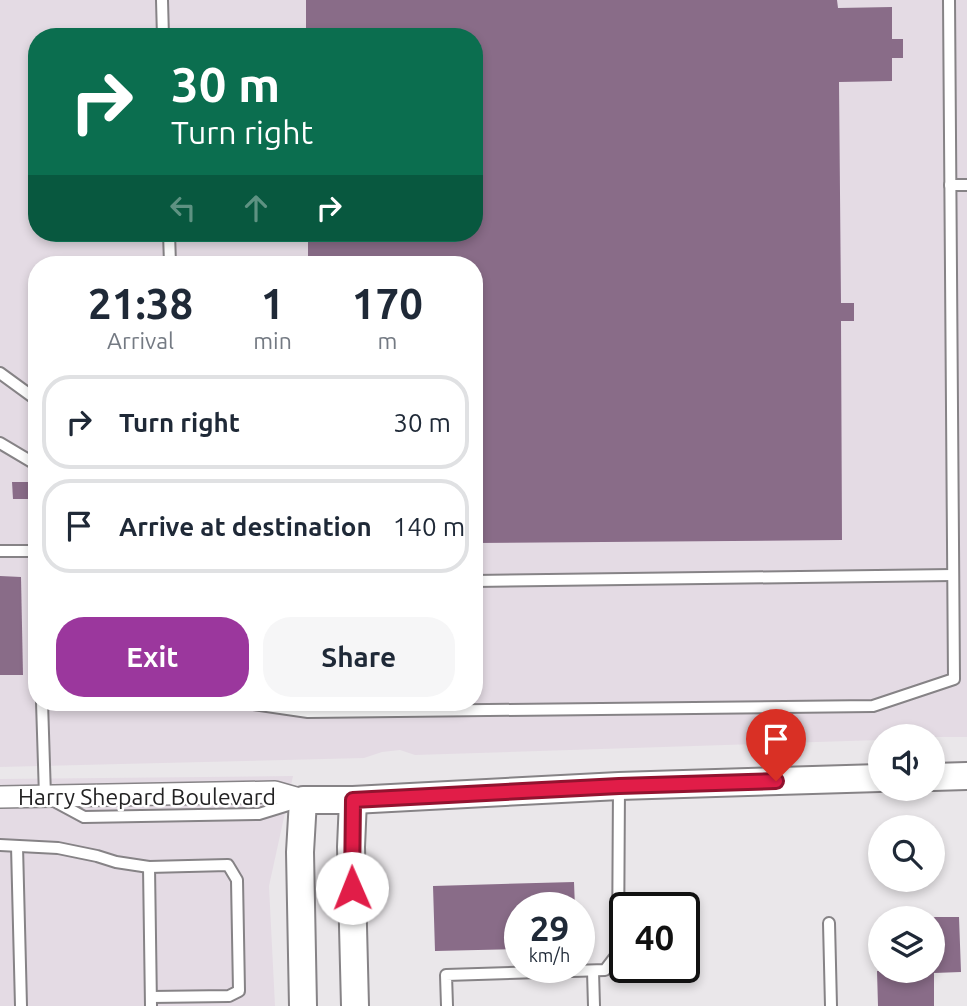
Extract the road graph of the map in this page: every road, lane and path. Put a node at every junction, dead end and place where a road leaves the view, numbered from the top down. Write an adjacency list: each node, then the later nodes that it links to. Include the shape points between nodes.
1 (162, 0): 3 (lane)
2 (949, 0): 4 (lane)
3 (163, 28)
4 (950, 185): 5 (lane); 12 (lane)
5 (967, 185)
6 (0, 373): 7 (lane)
7 (28, 393)
8 (0, 443): 9 (lane)
9 (28, 460)
10 (0, 551): 11 (lane)
11 (28, 551)
12 (953, 575): 13 (lane); 14 (lane)
13 (483, 581)
14 (954, 679): 15 (lane); 16 (lane, via 873,706)
15 (967, 679)
16 (483, 710)
17 (42, 711): 24 (lane)
18 (301, 711): 19 (lane)
19 (402, 711)
20 (967, 776): 21 (street)
21 (945, 777)
22 (868, 778): 23 (street, Harry Shepard Boulevard)
23 (619, 786): 27 (street, Harry Shepard Boulevard); 32 (lane, via 618,953 605,970)
24 (45, 796): 25 (street, Harry Shepard Boulevard); 26 (street, Harry Shepard Boulevard, via 275,792)
25 (0, 797)
26 (303, 800): 27 (street, Harry Shepard Boulevard); 37 (street)
27 (353, 800): 38 (street)
28 (0, 845): 29 (lane)
29 (17, 846): 30 (lane, via 58,848); 36 (lane)
30 (149, 867): 35 (lane); 35 (lane, via 228,865 237,880 239,991 229,996)
31 (829, 923): 41 (lane)
32 (595, 971)
33 (504, 973): 39 (lane, via 446,975)
34 (593, 983): 40 (lane)
35 (151, 1001)
36 (21, 1006)
37 (303, 1006)
38 (355, 1006)
39 (447, 1006)
40 (594, 1006)
41 (831, 1006)

